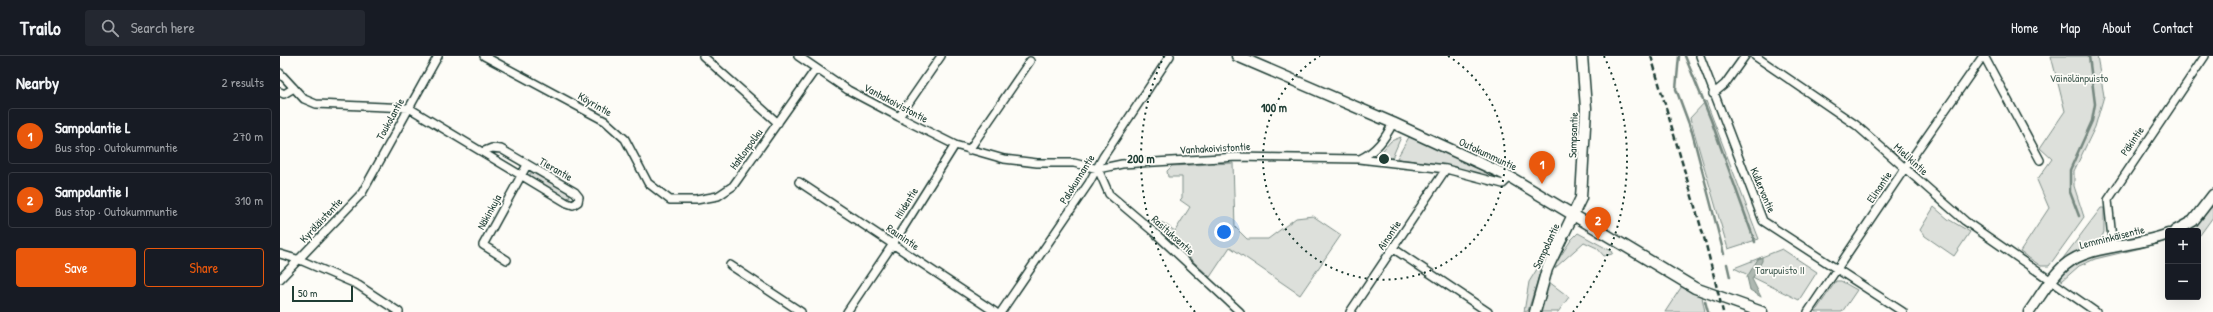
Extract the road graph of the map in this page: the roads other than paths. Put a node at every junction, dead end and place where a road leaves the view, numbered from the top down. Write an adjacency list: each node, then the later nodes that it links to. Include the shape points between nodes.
1 (438, 56): 20 (street, Toukolantie)
2 (484, 56): 38 (street, Köyrintie, via 605,121 625,139 648,182)
3 (703, 56): 23 (street)
4 (798, 56): 15 (street, Vanhakoivistontie)
5 (940, 56): 21 (street)
6 (1170, 56): 31 (street, Palokunnantie, via 1103,157)
7 (1237, 56): 22 (main road, Outokummuntie)
8 (1582, 56): 39 (main road, Sampsantie, via 1586,108 1584,179 1581,198)
9 (1700, 56): 19 (street, Kullervontie)
10 (1746, 56): 19 (street, via 1725,84)
11 (1755, 56): 30 (street, Mielikintie, via 1856,126)
12 (1984, 56): 28 (street); 30 (street, Elinantie)
13 (2205, 56): 43 (street, Päkintie, via 2108,200)
14 (1030, 61): 25 (street)
15 (816, 70): 21 (street, Vanhakoivistontie); 23 (street, Hahlonpolku)
16 (280, 73): 17 (street, Tierantie)
17 (294, 88): 18 (street, via 284,94); 20 (street, Tierantie, via 304,99 316,104)
18 (280, 92)
19 (1713, 94): 49 (street, Kullervontie, via 1763,221)
20 (409, 108): 26 (street, Tierantie); 36 (street, Toukolantie)
21 (899, 117): 24 (street, Vanhakoivistontie)
22 (1393, 123): 27 (street, via 1377,148); 34 (main road, Outokummuntie)
23 (778, 124): 38 (street, Hahlonpolku, via 733,186 718,196 696,200)
24 (955, 145): 25 (street, Vanhakoivistontie); 42 (street, Hiidentie)
25 (969, 150): 31 (street, Vanhakoivistontie, via 1004,159 1037,163 1074,163)
26 (482, 152): 29 (street, Tierantie, via 492,148 501,149); 33 (street, Tierantie)
27 (1359, 159): 31 (street, Vanhakoivistontie, via 1237,157 1122,164); 32 (street, Vanhakoivistontie)
28 (2040, 160)
29 (528, 165): 33 (street, Näkinkuja); 33 (street, Tierantie, via 574,192 578,202 573,205 567,203)
30 (1904, 168): 49 (street, Elinantie); 51 (street, Mielikintie, via 1965,221)
31 (1098, 169): 52 (street, Rasituksentie, via 1110,194); 57 (street, Palokunnantie)
32 (1446, 169): 34 (street, Vanhakoivistontie, via 1503,184); 44 (street, Ainontie)
33 (522, 176): 47 (street, Näkinkuja, via 483,245)
34 (1510, 177): 39 (main road, Outokummuntie)
35 (799, 182): 42 (street, Raunintie)
36 (362, 193): 46 (street, Kyröläistentie)
37 (2213, 195): 40 (main road, via 2193,222)
38 (670, 200)
39 (1574, 214): 60 (main road, Sampolantie, via 1547,269); 61 (main road, Outokummuntie, via 1695,288)
40 (2181, 228)
41 (2165, 235): 43 (main road, Lemminkäisentie, via 2144,243)
42 (893, 244): 55 (street, Hiidentie); 56 (street, Raunintie)
43 (2113, 248): 51 (main road, Lemminkäisentie, via 2082,256 2066,264)
44 (1394, 249): 58 (street, Ainontie); 59 (street)
45 (280, 254): 46 (street)
46 (300, 260): 50 (street, Kyröläistentie); 53 (street, via 358,285)
47 (507, 260)
48 (730, 265): 54 (street)
49 (1836, 270): 62 (street, Elinantie); 63 (street, Kullervontie)
50 (280, 279)
51 (2049, 283): 64 (main road); 65 (street, Mielikintie)
52 (1237, 311)
53 (399, 312)
54 (801, 312)
55 (847, 312)
56 (995, 312)
57 (1001, 312)
58 (1350, 312)
59 (1488, 312)
60 (1535, 312)
61 (1762, 312)
62 (1808, 312)
63 (1904, 312)
64 (2029, 312)
65 (2096, 312)

